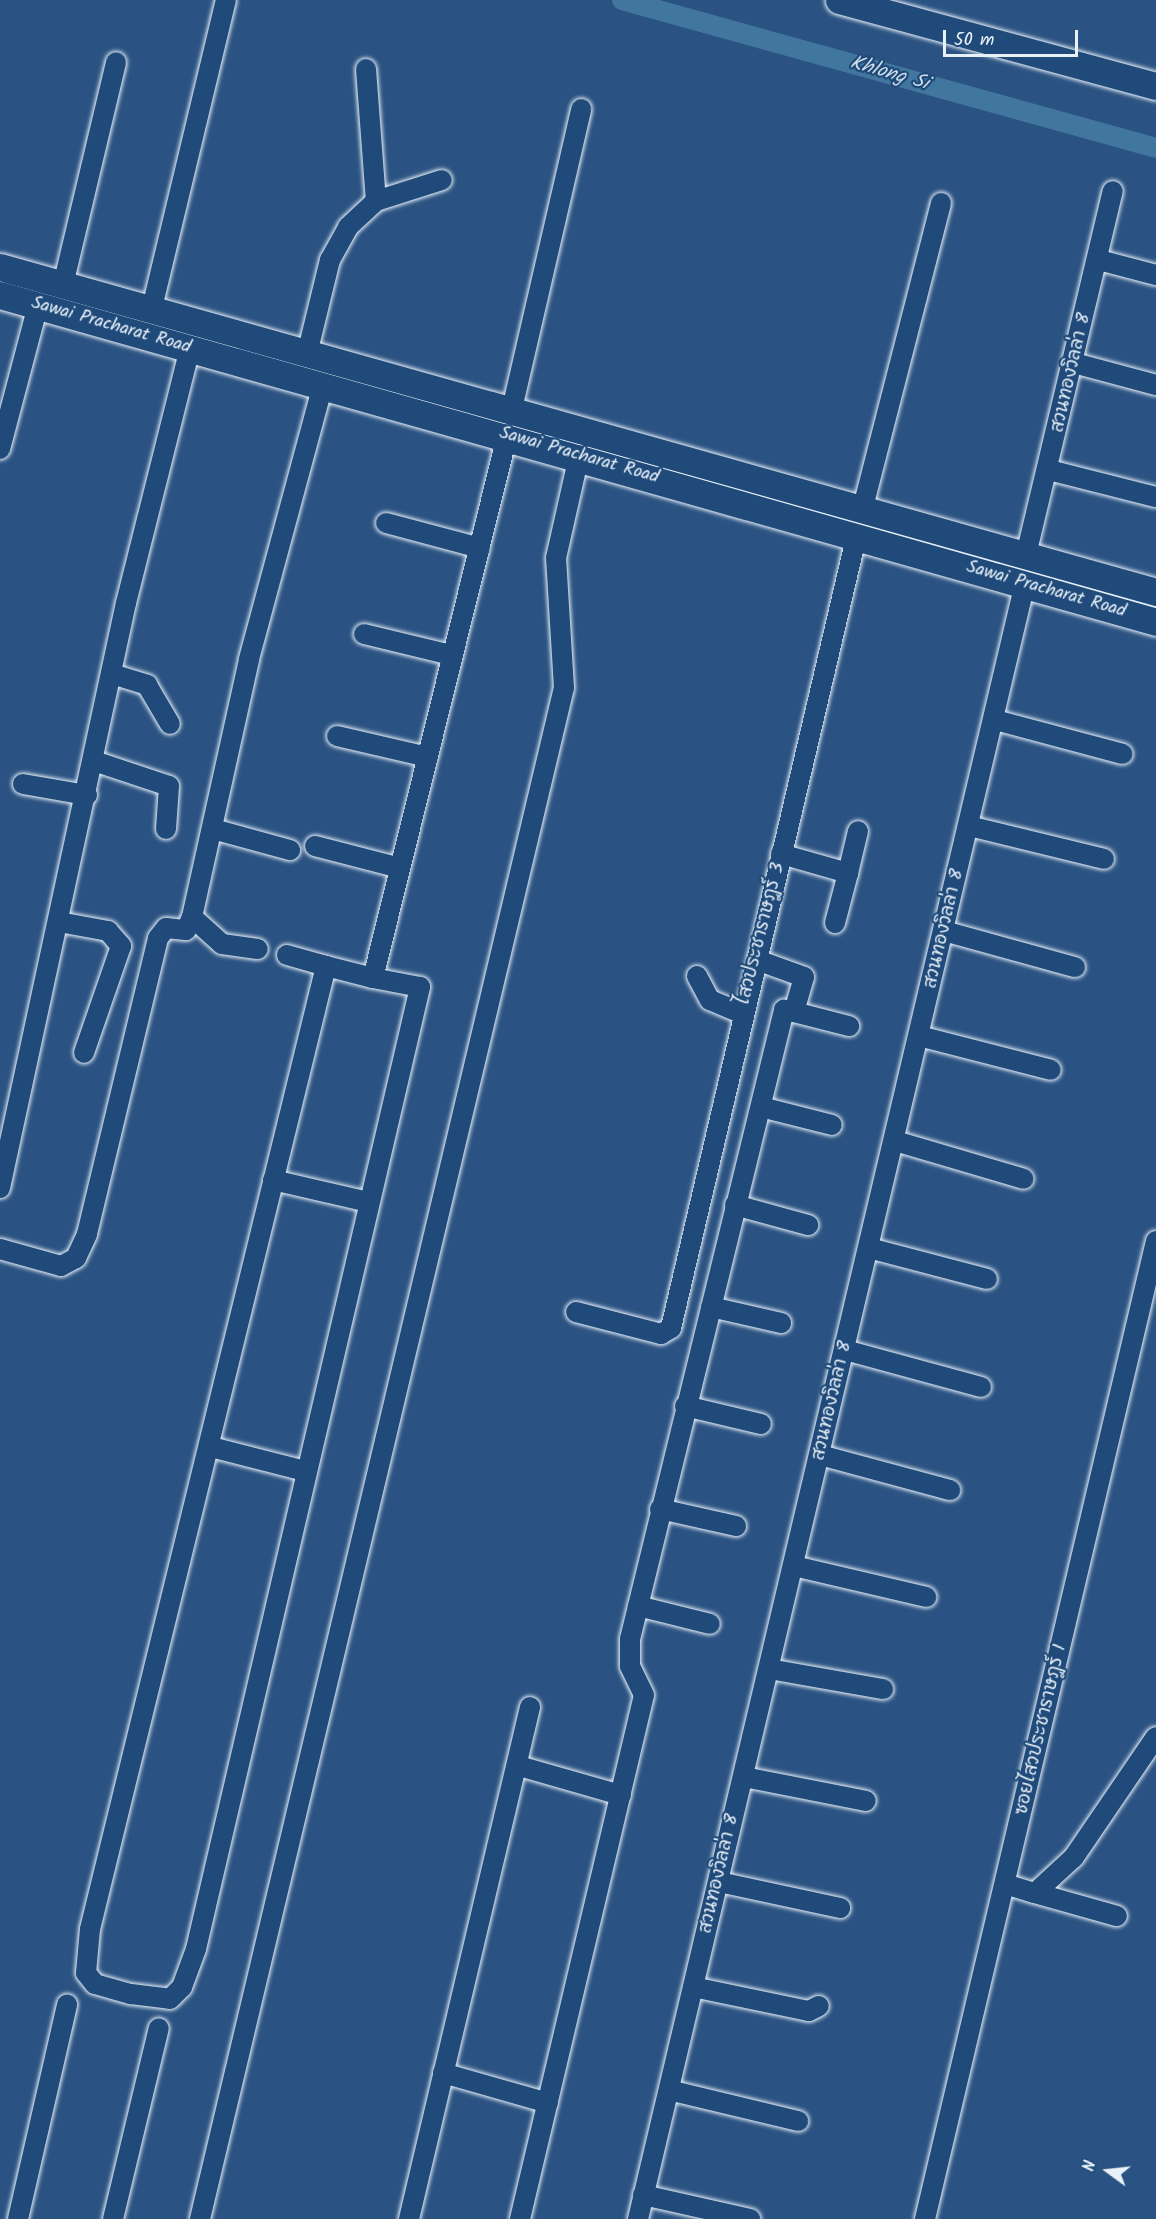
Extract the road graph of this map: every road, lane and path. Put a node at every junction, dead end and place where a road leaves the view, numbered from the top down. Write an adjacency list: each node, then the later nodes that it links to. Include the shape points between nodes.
1 (226, 0): 17 (street)
2 (839, 0): 5 (main road)
3 (116, 62): 14 (street)
4 (366, 69): 9 (street)
5 (1156, 86)
6 (581, 109): 23 (street)
7 (442, 180): 9 (street)
8 (1113, 191): 11 (street, สวนทองวิลล่า 8)
9 (376, 201): 19 (street, via 338,240)
10 (941, 203): 29 (street)
11 (1099, 260): 13 (street); 20 (street, สวนทองวิลล่า 8)
12 (0, 267): 14 (main road, Sawai Pracharat Road)
13 (1156, 275)
14 (63, 285): 17 (main road, Sawai Pracharat Road)
15 (0, 295): 16 (main road, Sawai Pracharat Road)
16 (38, 305): 18 (main road, Sawai Pracharat Road); 25 (street)
17 (151, 312): 19 (main road, Sawai Pracharat Road)
18 (190, 348): 21 (main road, Sawai Pracharat Road); 39 (street)
19 (308, 354): 23 (main road, Sawai Pracharat Road)
20 (1074, 363): 22 (street); 27 (street, สวนทองวิลล่า 8)
21 (323, 385): 24 (main road, Sawai Pracharat Road); 50 (street, via 249,659)
22 (1156, 385)
23 (512, 409): 29 (main road, Sawai Pracharat Road)
24 (507, 436): 26 (main road, Sawai Pracharat Road); 32 (street)
25 (0, 449)
26 (579, 456): 31 (main road, Sawai Pracharat Road); 129 (street, via 556,558 564,688)
27 (1049, 470): 28 (street); 33 (street, สวนทองวิลล่า 8)
28 (1156, 497)
29 (863, 507): 33 (main road, Sawai Pracharat Road)
30 (386, 523): 32 (street)
31 (857, 534): 34 (main road, Sawai Pracharat Road); 54 (street, ไสวประชาราษฎร์ 3)
32 (480, 548): 38 (street)
33 (1026, 555): 35 (main road, Sawai Pracharat Road)
34 (1025, 583): 36 (main road, Sawai Pracharat Road); 40 (street, สวนทองวิลล่า 8)
35 (1156, 592)
36 (1156, 622)
37 (364, 634): 38 (street)
38 (451, 655): 44 (street)
39 (112, 674): 41 (street, via 147,685); 45 (street)
40 (995, 720): 43 (street); 48 (street, สวนทองวิลล่า 8)
41 (170, 724)
42 (337, 736): 44 (street)
43 (1123, 754)
44 (428, 757): 56 (street)
45 (94, 761): 47 (street); 49 (street, via 169,786)
46 (23, 784): 47 (street)
47 (87, 795): 59 (street)
48 (969, 826): 55 (street); 61 (street, สวนทองวิลล่า 8)
49 (166, 829)
50 (213, 829): 53 (street); 58 (street)
51 (858, 831): 57 (street)
52 (315, 846): 56 (street)
53 (290, 850)
54 (781, 854): 57 (street); 64 (street, ไสวประชาราษฎร์ 3)
55 (1104, 859)
56 (400, 868): 68 (street)
57 (848, 873): 60 (street)
58 (192, 917): 62 (street, via 222,944); 86 (street, via 186,930 166,928 158,938 87,1234 76,1258 61,1266)
59 (59, 922): 73 (street, via 108,931 121,946); 80 (street)
60 (835, 923)
61 (945, 931): 66 (street); 72 (street, สวนทองวิลล่า 8)
62 (258, 949)
63 (287, 955): 65 (street)
64 (757, 960): 69 (street, via 804,977); 70 (street, ไสวประชาราษฎร์ 3)
65 (326, 966): 68 (street); 79 (street)
66 (1075, 967)
67 (697, 976): 70 (street, via 710,1000)
68 (373, 978): 81 (street, via 420,987)
69 (794, 1012): 71 (street); 75 (street, via 784,1010)
70 (743, 1014): 89 (street, ไสวประชาราษฎร์ 3, via 667,1334)
71 (849, 1026)
72 (919, 1036): 74 (street); 77 (street, สวนทองวิลล่า 8)
73 (84, 1053)
74 (1051, 1070)
75 (761, 1107): 76 (street); 82 (street)
76 (832, 1125)
77 (895, 1141): 78 (street); 85 (street, สวนทองวิลล่า 8)
78 (1024, 1179)
79 (273, 1180): 81 (street); 95 (street)
80 (0, 1188)
81 (368, 1202): 97 (street)
82 (735, 1205): 83 (street); 88 (street)
83 (808, 1226)
84 (1156, 1241): 114 (street, ซอยไสวประชาราษฎร์ 1)
85 (869, 1248): 87 (street); 91 (street, สวนทองวิลล่า 8)
86 (0, 1249)
87 (987, 1279)
88 (711, 1307): 90 (street); 93 (street)
89 (576, 1312)
90 (781, 1323)
91 (845, 1350): 92 (street); 96 (street, สวนทองวิลล่า 8)
92 (981, 1387)
93 (685, 1406): 94 (street); 99 (street)
94 (761, 1424)
95 (211, 1447): 97 (street); 97 (street, via 84,1954 86,1972 95,1984 131,1994 170,1999 182,1987 196,1949)
96 (820, 1455): 98 (street); 101 (street, สวนทองวิลล่า 8)
97 (305, 1471)
98 (950, 1490)
99 (660, 1509): 100 (street); 103 (street)
100 (736, 1526)
101 (794, 1566): 102 (street); 105 (street, สวนทองวิลล่า 8)
102 (926, 1597)
103 (638, 1606): 104 (street); 111 (street, via 627,1651 644,1695)
104 (710, 1624)
105 (769, 1669): 106 (street); 110 (street, สวนทองวิลล่า 8)
106 (883, 1689)
107 (530, 1707): 109 (street)
108 (1156, 1737): 115 (street, via 1074,1857)
109 (519, 1766): 111 (street); 122 (street)
110 (744, 1777): 112 (street); 113 (street, สวนทองวิลล่า 8)
111 (621, 1795): 124 (street)
112 (866, 1801)
113 (719, 1882): 116 (street); 118 (street, สวนทองวิลล่า 8)
114 (1005, 1884): 115 (street); 134 (street, ซอยไสวประชาราษฎร์ 1)
115 (1035, 1893): 117 (street)
116 (840, 1908)
117 (1117, 1916)
118 (693, 1987): 120 (street, via 809,2011); 123 (street, สวนทองวิลล่า 8)
119 (67, 2005): 127 (street)
120 (819, 2006)
121 (159, 2028): 128 (street)
122 (443, 2073): 124 (street); 130 (street)
123 (669, 2090): 125 (street); 126 (street, สวนทองวิลล่า 8)
124 (548, 2103): 131 (street)
125 (798, 2121)
126 (643, 2195): 132 (street, สวนทองวิลล่า 8); 133 (street)
127 (18, 2219)
128 (113, 2219)
129 (201, 2219)
130 (409, 2219)
131 (520, 2219)
132 (638, 2219)
133 (750, 2219)
134 (925, 2219)

